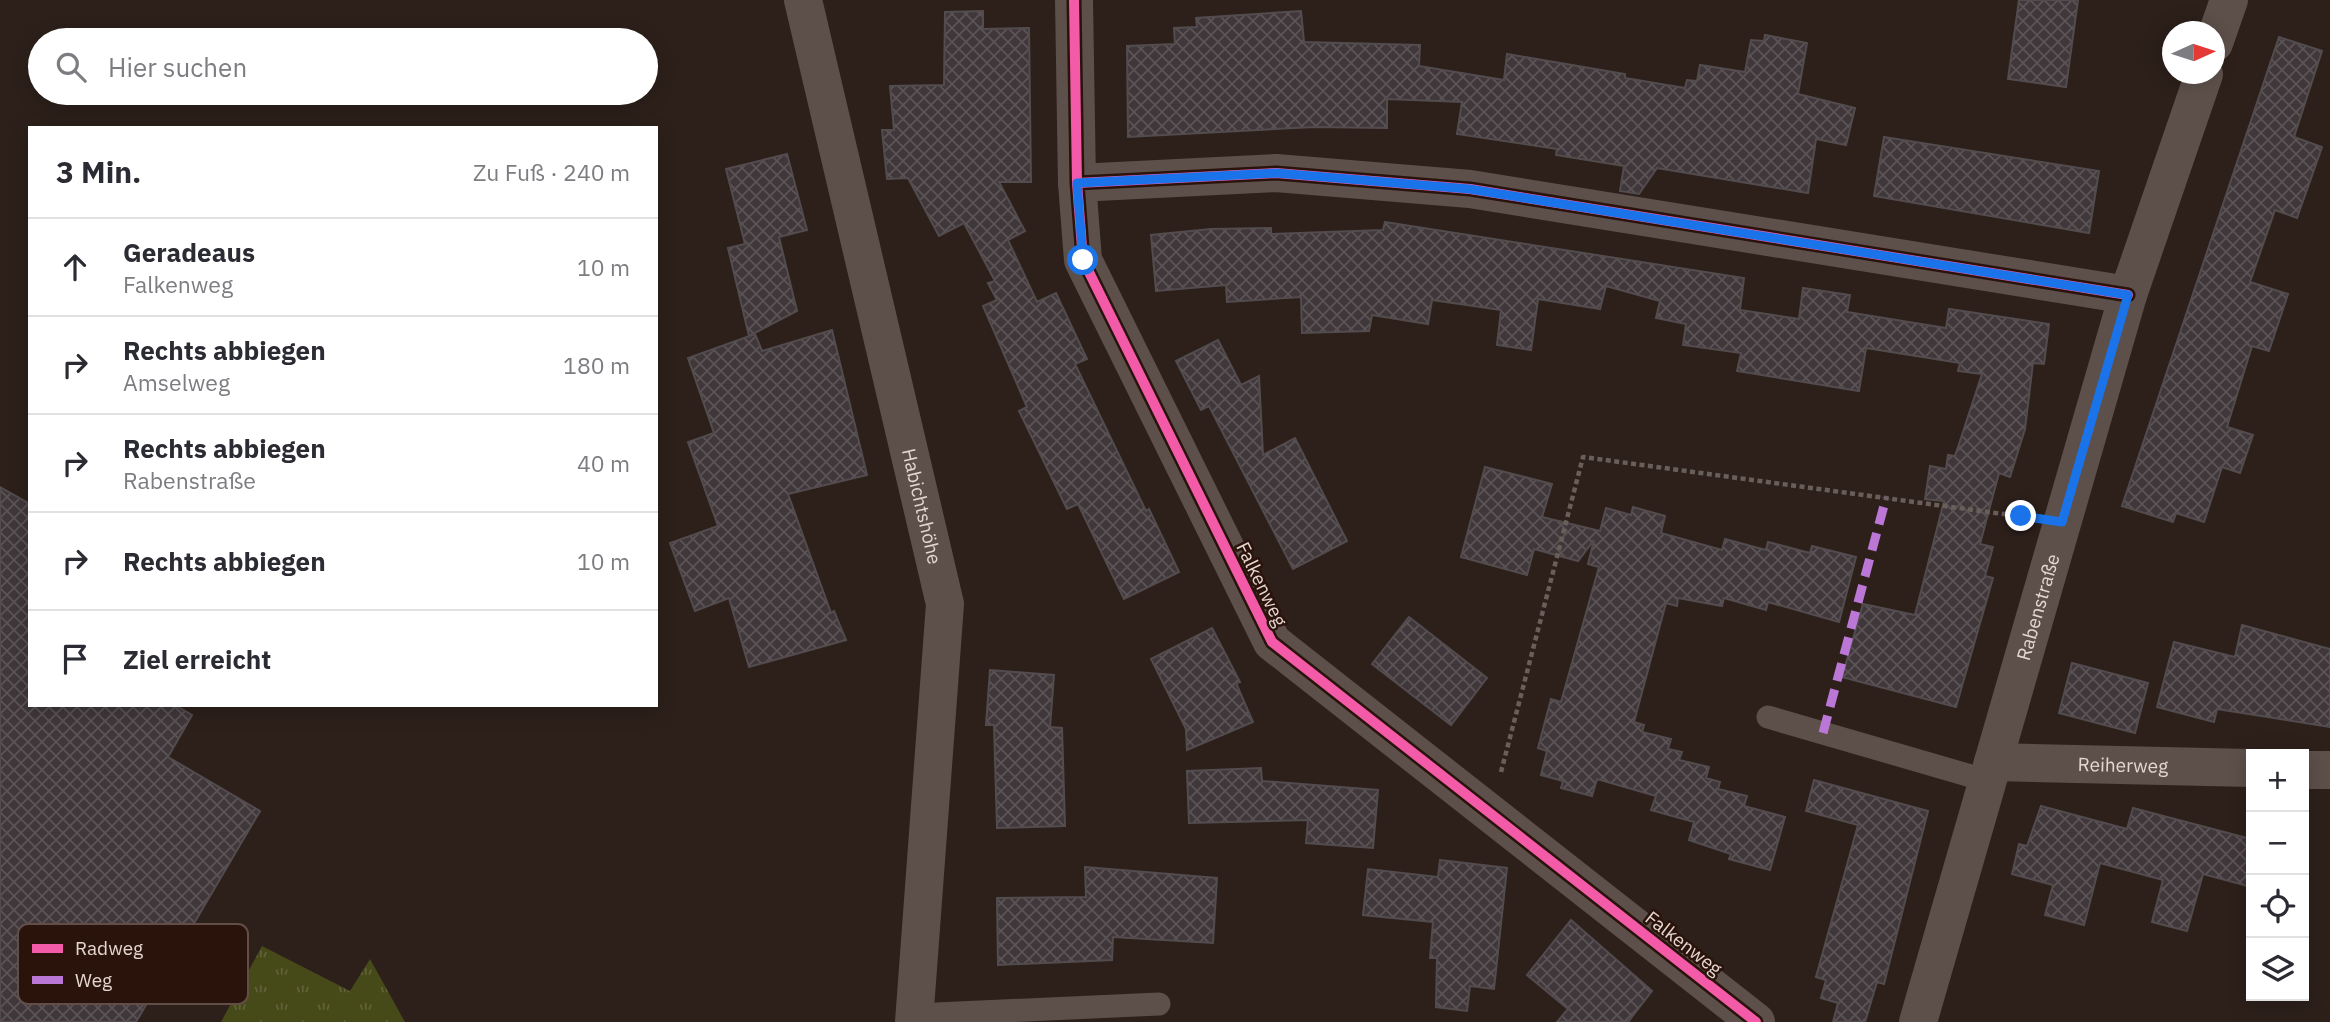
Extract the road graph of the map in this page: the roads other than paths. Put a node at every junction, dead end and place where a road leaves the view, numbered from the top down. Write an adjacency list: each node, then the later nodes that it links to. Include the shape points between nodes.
1 (803, 0): 14 (street, Habichtshöhe, via 945,604)
2 (1074, 0): 6 (street, Falkenweg)
3 (2229, 0): 4 (street)
4 (2222, 21)
5 (2201, 84): 7 (street, Rabenstraße)
6 (1077, 183): 7 (street, via 1276,173 1469,189); 15 (street, Falkenweg, via 1083,260 1272,642)
7 (2128, 295): 12 (street, Rabenstraße)
8 (1768, 717): 12 (lane)
9 (2246, 768): 12 (street, Reiherweg)
10 (2309, 770): 11 (street)
11 (2330, 770)
12 (1991, 771): 16 (street, Rabenstraße)
13 (1159, 1004): 14 (lane)
14 (914, 1019)
15 (1756, 1022)
16 (1918, 1022)

